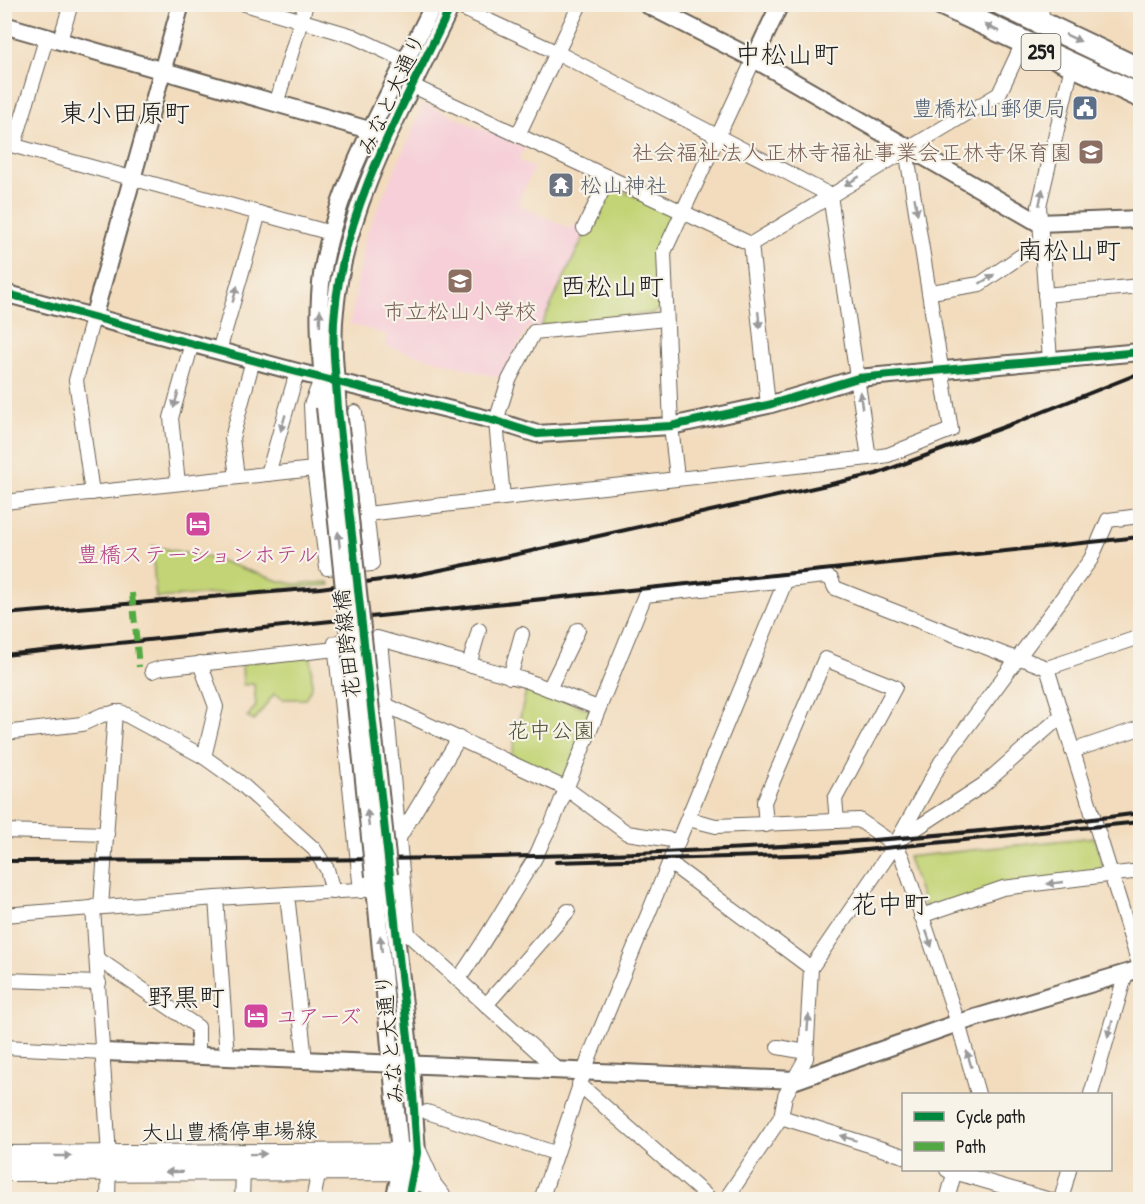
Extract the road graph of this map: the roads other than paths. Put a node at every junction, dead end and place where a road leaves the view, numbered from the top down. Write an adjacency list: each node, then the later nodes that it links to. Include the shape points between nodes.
1 (71, 4): 16 (street)
2 (181, 4): 22 (street)
3 (244, 4): 14 (street)
4 (306, 4): 14 (street)
5 (434, 4): 20 (street, みなと大通り)
6 (453, 4): 18 (street); 24 (street, みなと大通り)
7 (580, 4): 18 (street)
8 (646, 4): 12 (street)
9 (780, 4): 19 (street)
10 (942, 4): 17 (highway, 259, one-way to 10)
11 (1001, 4): 13 (highway, 259)
12 (668, 9): 19 (street)
13 (1042, 15): 23 (highway, 259, one-way to 23)
14 (301, 21): 20 (street, via 353,36); 26 (street)
15 (4, 25): 16 (street)
16 (53, 38): 22 (street); 31 (street)
17 (1023, 44): 21 (highway, 259); 32 (street, via 999,94)
18 (558, 53): 28 (street); 29 (street)
19 (754, 59): 29 (street); 32 (street)
20 (406, 61): 27 (street, みなと大通り)
21 (1072, 66): 25 (highway, 259); 39 (street, one-way to 21, via 1039,206)
22 (162, 70): 26 (street); 34 (street)
23 (1140, 70)
24 (414, 86): 28 (street); 30 (street, みなと大通り)
25 (1140, 96)
26 (277, 101): 27 (street)
27 (372, 130): 30 (street); 41 (street, みなと大通り)
28 (518, 135): 33 (street)
29 (718, 135): 35 (street); 36 (street)
30 (389, 136): 57 (street, みなと大通り, via 349,232 334,311)
31 (9, 144): 34 (street)
32 (906, 149): 35 (street, one-way to 35); 39 (street); 45 (street, one-way to 45)
33 (609, 177): 36 (street); 40 (street)
34 (132, 179): 37 (street); 48 (street)
35 (830, 195): 43 (street); 58 (street)
36 (682, 212): 43 (street); 49 (street, via 664,252)
37 (259, 213): 41 (street); 51 (street, one-way to 37)
38 (1140, 219): 39 (street)
39 (1039, 223): 42 (street)
40 (584, 228)
41 (331, 233): 57 (street, みなと大通り, one-way to 41, via 319,320 322,275)
42 (1040, 243): 45 (street, one-way to 42, via 981,284); 47 (street)
43 (751, 244): 59 (street, one-way to 59)
44 (1140, 286): 47 (street)
45 (931, 292): 55 (street)
46 (5, 295): 48 (street)
47 (1045, 296): 54 (street)
48 (93, 318): 50 (street); 69 (street, via 76,380)
49 (666, 319): 61 (street, via 534,332 509,380); 62 (street)
50 (192, 343): 51 (street); 68 (street, one-way to 68, via 171,418)
51 (219, 351): 53 (street)
52 (1140, 352): 54 (street)
53 (254, 360): 56 (street); 66 (street, via 232,438)
54 (1050, 360): 55 (street)
55 (942, 369): 58 (street); 63 (street, via 951,430)
56 (297, 372): 57 (street); 65 (street, one-way to 65)
57 (329, 378): 60 (street, みなと大通り); 61 (street); 64 (street, via 311,405)
58 (858, 378): 59 (street); 63 (street, one-way to 58)
59 (768, 405): 62 (street)
60 (339, 410): 72 (street); 107 (street, 花田跨線橋, bridge)
61 (496, 421): 62 (street, via 537,434); 70 (street)
62 (671, 426): 67 (street)
63 (869, 458): 67 (street)
64 (314, 469): 65 (street); 72 (street, via 327,568 372,564)
65 (268, 474): 66 (street)
66 (237, 477): 68 (street)
67 (677, 477): 70 (street)
68 (178, 483): 69 (street)
69 (92, 493): 71 (street)
70 (503, 498): 72 (street)
71 (4, 502)
72 (367, 514)
73 (1140, 516): 79 (street, via 1107,520 1091,559)
74 (785, 582): 79 (street, via 825,576 835,588); 87 (street, via 645,595); 96 (street)
75 (479, 630): 81 (street)
76 (578, 630): 85 (street)
77 (522, 634): 84 (street)
78 (1140, 637): 82 (street)
79 (1016, 659): 82 (street); 103 (street, via 941,762)
80 (200, 663): 83 (street); 94 (street, via 216,707); 107 (street, via 337,646)
81 (469, 666): 84 (street); 86 (street, via 378,640)
82 (1047, 668): 89 (street)
83 (152, 671)
84 (510, 677): 85 (street)
85 (549, 689): 87 (street)
86 (386, 705): 92 (street); 101 (street)
87 (598, 708): 95 (street)
88 (115, 712): 91 (street, via 82,724); 94 (street); 100 (street)
89 (1060, 717): 93 (street); 103 (street, via 983,785 910,830)
90 (1140, 728): 93 (street)
91 (4, 733)
92 (459, 738): 95 (street); 101 (street)
93 (1072, 751): 106 (street)
94 (204, 757): 108 (street, via 240,782 314,849 327,869)
95 (567, 789): 102 (street, via 627,833); 120 (street, via 533,861 487,940)
96 (688, 819): 98 (street, via 716,826); 102 (street)
97 (837, 821): 98 (street); 98 (street, via 835,799 894,687 825,659 764,802); 103 (street, via 859,820)
98 (766, 825)
99 (4, 831): 100 (street)
100 (107, 834): 111 (street)
101 (399, 838): 115 (street)
102 (678, 841): 104 (street)
103 (895, 845): 114 (street); 117 (street)
104 (670, 863): 117 (street); 133 (street)
105 (1140, 871): 106 (street)
106 (1114, 876): 114 (street, one-way to 114, via 1003,888); 118 (street)
107 (375, 883): 108 (street); 115 (street, みなと大通り); 131 (street, みなと大通り, one-way to 107)
108 (333, 892): 109 (street)
109 (288, 894): 110 (street); 130 (street)
110 (216, 898): 111 (street); 129 (street)
111 (97, 907): 113 (street); 116 (street)
112 (568, 910): 122 (street)
113 (4, 915)
114 (921, 916): 123 (street, one-way to 123)
115 (402, 934): 120 (street); 131 (street, みなと大通り)
116 (98, 959): 121 (street); 128 (street, via 198,1027)
117 (811, 968): 127 (street, one-way to 117)
118 (1136, 970): 123 (street); 136 (street, one-way to 136)
119 (4, 980): 121 (street)
120 (458, 980): 122 (street)
121 (99, 983): 126 (street)
122 (486, 1005): 132 (street)
123 (958, 1023): 134 (street); 135 (street, one-way to 123)
124 (4, 1047): 126 (street)
125 (777, 1047): 127 (street)
126 (104, 1052): 128 (street); 143 (street)
127 (806, 1052): 134 (street)
128 (198, 1056): 129 (street)
129 (227, 1057): 130 (street)
130 (305, 1060): 131 (street)
131 (402, 1065): 132 (street); 142 (street, みなと大通り)
132 (559, 1071): 133 (street)
133 (582, 1079): 134 (street); 139 (street); 157 (street)
134 (796, 1080): 138 (street, via 785,1096)
135 (977, 1093)
136 (1092, 1093)
137 (428, 1112): 139 (street)
138 (781, 1117): 141 (street, one-way to 138); 158 (street)
139 (555, 1153): 156 (street)
140 (4, 1156): 143 (main road, 大山豊橋停車場線, one-way to 143)
141 (902, 1156)
142 (408, 1162): 143 (main road, 大山豊橋停車場線, one-way to 142); 144 (main road, 大山豊橋停車場線); 150 (main road); 154 (street, みなと大通り); 155 (street, みなと大通り)
143 (110, 1164): 145 (main road, 大山豊橋停車場線); 146 (main road, 大山豊橋停車場線, one-way to 143); 151 (street)
144 (319, 1170): 146 (main road, 大山豊橋停車場線); 153 (street)
145 (4, 1171)
146 (243, 1171): 152 (street)
147 (952, 1171): 159 (street)
148 (955, 1171): 160 (street)
149 (1069, 1171): 161 (street)
150 (437, 1193)
151 (108, 1200)
152 (242, 1200)
153 (313, 1200)
154 (394, 1200)
155 (408, 1200)
156 (541, 1200)
157 (711, 1200)
158 (729, 1200)
159 (947, 1200)
160 (1050, 1200)
161 (1060, 1200)

